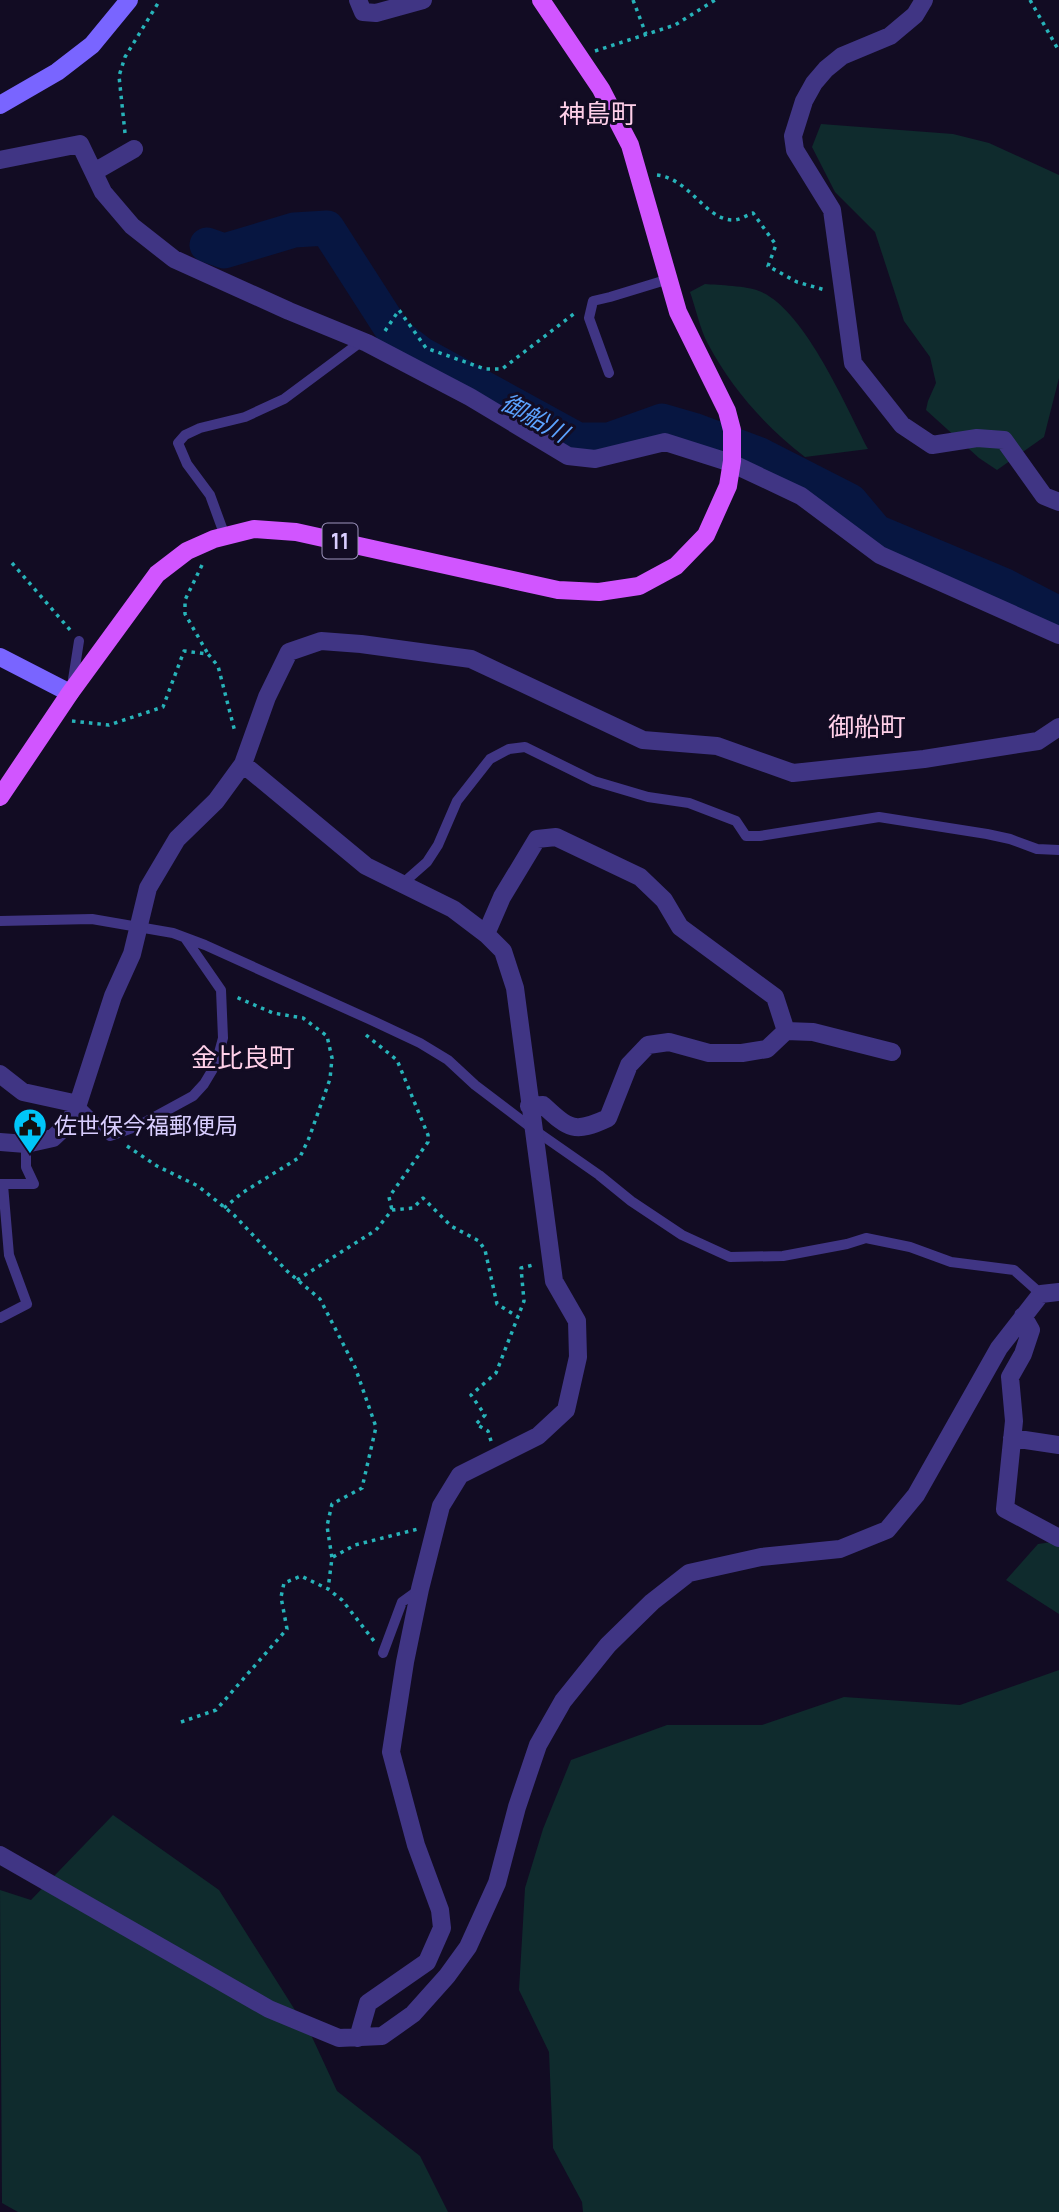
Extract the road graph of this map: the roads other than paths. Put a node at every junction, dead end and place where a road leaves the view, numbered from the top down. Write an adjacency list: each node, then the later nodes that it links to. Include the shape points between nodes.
1 (129, 0): 6 (street, via 92,45)
2 (358, 0): 3 (street, via 363,12 376,13)
3 (423, 0)
4 (541, 0): 10 (main road, 11, via 601,89 630,145)
5 (923, 0): 14 (street, via 915,15 890,36 842,56 825,69 804,101 793,136 795,150 832,210 853,363 902,425 932,445 977,438 1004,440 1044,496)
6 (0, 105)
7 (131, 151): 9 (street)
8 (0, 160): 9 (street, via 80,144)
9 (94, 172): 11 (street, via 103,192 132,226 174,259)
10 (668, 279): 12 (lane, via 593,301 589,318); 13 (main road, 11, via 678,312 727,411)
11 (369, 344): 13 (street, via 568,456 595,459 665,442); 15 (lane, via 284,400 245,417 200,428 178,443 210,495)
12 (609, 373)
13 (732, 462): 15 (main road, 11, via 728,486 706,535 676,566 626,588 558,590 296,532 254,529); 16 (street, via 801,496 880,555)
14 (1059, 502)
15 (219, 538): 19 (main road, 11, via 187,551 157,574)
16 (1059, 634)
17 (79, 641): 19 (lane)
18 (0, 657): 19 (street)
19 (70, 693): 22 (main road, 11)
20 (1059, 727): 21 (street, via 1038,741 793,773 717,746 643,740 471,659 321,641 289,652)
21 (243, 765): 24 (street, via 366,866); 26 (street, via 216,801 177,839 148,888)
22 (0, 797)
23 (1059, 850): 24 (lane, via 879,817 746,836 736,821 689,803 594,781 525,747 490,759 457,801 427,862)
24 (402, 884): 27 (street, via 453,908)
25 (0, 921): 26 (lane, via 92,919)
26 (138, 926): 28 (lane); 32 (street)
27 (486, 933): 29 (street, via 537,839 556,837 640,877 664,900 680,928 775,997); 33 (street, via 503,951 515,988)
28 (184, 937): 32 (lane, via 221,990 223,1038 204,1084 193,1096 110,1136); 34 (lane, via 420,1043)
29 (786, 1031): 30 (street, via 813,1032); 33 (street, via 767,1049 742,1054 709,1053 668,1042 648,1045 629,1065 608,1118 586,1128 564,1125 543,1105)
30 (892, 1052)
31 (0, 1074): 32 (street, via 23,1092)
32 (78, 1104): 36 (street, via 69,1123 53,1139)
33 (529, 1106): 34 (street)
34 (533, 1129): 38 (lane, via 682,1235 730,1256 783,1256 866,1238 951,1262 1014,1270); 44 (street, via 554,1281 577,1321 578,1357 566,1410 538,1436 460,1475 442,1506)
35 (0, 1142): 36 (street)
36 (26, 1144): 37 (lane, via 26,1167 34,1184)
37 (2, 1185): 40 (lane, via 9,1255 27,1304)
38 (1050, 1293): 39 (street)
39 (1023, 1316): 41 (street, via 1031,1330 1010,1377); 47 (street, via 999,1348 916,1495 887,1530 840,1549 761,1557 689,1573 608,1645 563,1701 538,1745 497,1883 468,1947 413,2014 382,2036)
40 (0, 1318)
41 (1012, 1438): 42 (street); 43 (street, via 1005,1509)
42 (1059, 1445)
43 (1059, 1538)
44 (420, 1589): 45 (lane, via 402,1602); 47 (street, via 391,1752 442,1928 427,1962 368,2003)
45 (383, 1653)
46 (0, 1855): 47 (street, via 269,2009 339,2038)
47 (358, 2038)

